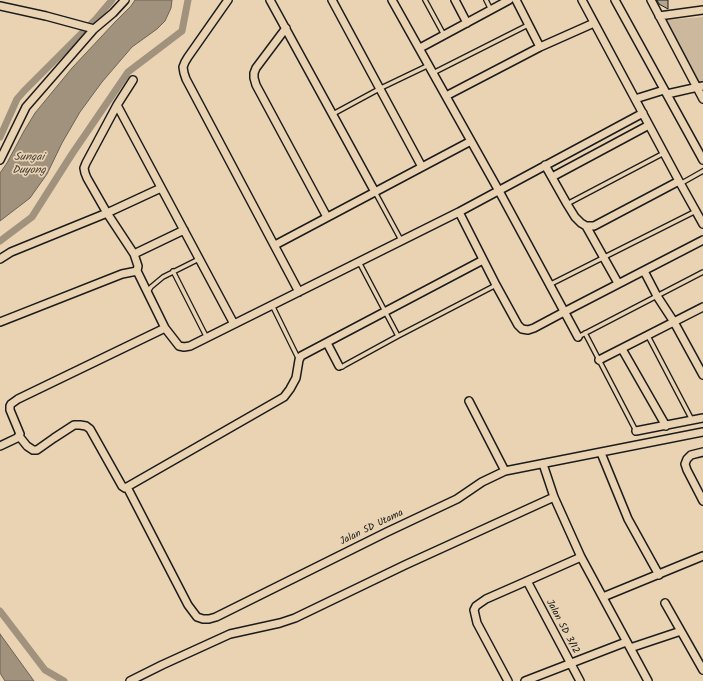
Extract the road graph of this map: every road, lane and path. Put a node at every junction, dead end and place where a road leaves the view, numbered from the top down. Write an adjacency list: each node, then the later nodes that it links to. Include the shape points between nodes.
1 (125, 0): 21 (street, via 113,13)
2 (228, 0): 61 (street, via 188,56 183,67 184,73)
3 (270, 0): 22 (street)
4 (332, 0): 30 (street)
5 (392, 0): 25 (street)
6 (425, 0): 23 (lane)
7 (454, 0): 18 (street)
8 (486, 0): 15 (lane)
9 (509, 0): 15 (street)
10 (516, 0): 20 (street)
11 (582, 0): 19 (street)
12 (615, 0): 31 (street)
13 (650, 0): 17 (street)
14 (0, 6): 21 (street)
15 (491, 10): 18 (street)
16 (703, 10): 17 (street)
17 (659, 16): 29 (street)
18 (467, 23): 23 (street)
19 (594, 23): 24 (street); 33 (street)
20 (528, 24): 24 (street); 27 (lane)
21 (91, 28): 41 (street, via 26,107)
22 (286, 28): 37 (street); 55 (street, via 256,68 254,78)
23 (444, 35): 25 (street)
24 (540, 47): 32 (street)
25 (420, 48): 26 (street)
26 (429, 65): 27 (street); 30 (lane)
27 (433, 73): 32 (street)
28 (133, 80): 35 (street)
29 (700, 86): 31 (street); 34 (street)
30 (381, 88): 37 (lane); 44 (street)
31 (666, 92): 33 (street); 42 (street)
32 (446, 96): 39 (street)
33 (635, 99): 36 (street)
34 (703, 99)
35 (117, 105): 48 (street); 54 (street, via 84,168)
36 (643, 113): 38 (street); 43 (street)
37 (333, 114): 50 (street)
38 (649, 125): 40 (street); 46 (street)
39 (471, 141): 44 (street); 49 (street)
40 (664, 153): 47 (street); 51 (lane)
41 (0, 160)
42 (703, 160)
43 (545, 165): 46 (street); 49 (street)
44 (422, 167): 50 (street)
45 (703, 172): 47 (lane)
46 (552, 177): 51 (street)
47 (680, 182): 52 (street); 57 (street, via 594,226)
48 (161, 188): 54 (street); 58 (street)
49 (499, 191): 53 (street); 73 (street)
50 (375, 192): 55 (street); 60 (lane)
51 (567, 204): 57 (street, via 575,217)
52 (696, 211): 56 (street); 63 (lane)
53 (459, 212): 60 (street); 66 (street)
54 (107, 213): 62 (street); 64 (street, via 11,252)
55 (327, 217): 61 (street)
56 (703, 224)
57 (586, 226): 63 (street)
58 (184, 230): 62 (street); 65 (street)
59 (703, 240): 70 (street)
60 (402, 241): 67 (street)
61 (275, 245): 75 (street)
62 (134, 254): 68 (street)
63 (604, 258): 72 (street); 73 (lane)
64 (0, 259)
65 (199, 259): 69 (lane); 84 (street)
66 (483, 260): 74 (street); 80 (street)
67 (359, 262): 75 (street); 80 (lane)
68 (137, 271): 76 (street); 82 (street, via 122,274)
69 (173, 271): 76 (lane, via 158,281); 90 (lane)
70 (644, 271): 72 (street); 77 (street)
71 (703, 272): 77 (lane)
72 (618, 284): 81 (street)
73 (549, 285): 81 (street)
74 (496, 286): 81 (street, via 522,329 534,328); 87 (lane)
75 (299, 292): 78 (street)
76 (147, 293): 85 (street)
77 (657, 296): 83 (street); 86 (lane)
78 (272, 305): 84 (street); 93 (lane)
79 (702, 310): 83 (street)
80 (385, 312): 87 (lane); 91 (street)
81 (564, 312): 89 (street)
82 (1, 319)
83 (674, 322): 88 (street); 96 (street)
84 (234, 324): 90 (street)
85 (165, 328): 90 (street, via 179,346 184,348); 103 (street, via 11,404 10,410 20,434)
86 (585, 333): 89 (lane); 94 (lane)
87 (398, 336): 95 (lane, via 342,367)
88 (648, 336): 92 (street); 99 (lane)
89 (578, 337)
90 (207, 338)
91 (327, 343): 93 (street, via 301,356); 95 (street)
92 (622, 349): 94 (street); 100 (street)
93 (299, 360): 109 (street, via 296,378 284,397)
94 (599, 360): 101 (lane)
95 (338, 366)
96 (703, 374)
97 (470, 401): 108 (street)
98 (703, 418): 99 (street)
99 (692, 420): 100 (street)
100 (666, 426): 101 (street)
101 (636, 431)
102 (703, 432): 105 (street, Jalan SD Utama)
103 (18, 436): 104 (street); 109 (street, Jalan SD Utama, via 27,446 37,450 74,426 86,426 122,486)
104 (0, 446)
105 (601, 452): 107 (street, Jalan SD Utama); 114 (street, via 628,519)
106 (703, 452): 111 (street, via 691,456 685,464)
107 (543, 464): 108 (street, Jalan SD Utama); 110 (street)
108 (505, 471): 109 (street, Jalan SD Utama, via 456,499 209,619 197,617 188,605)
109 (127, 487)
110 (554, 497): 113 (street); 122 (street, via 295,618 230,634)
111 (703, 501)
112 (703, 556): 114 (street)
113 (581, 557): 115 (street); 116 (street)
114 (659, 575): 116 (street)
115 (527, 581): 120 (street, Jalan SD 3/12); 123 (street, via 486,599 474,610 477,623)
116 (603, 598): 119 (street)
117 (665, 604): 118 (street)
118 (681, 631): 119 (street); 121 (street)
119 (628, 645): 120 (street); 126 (street)
120 (570, 663): 124 (street); 125 (street, Jalan SD 3/12)
121 (703, 670)
122 (130, 681)
123 (508, 681)
124 (525, 681)
125 (580, 681)
126 (648, 681)

